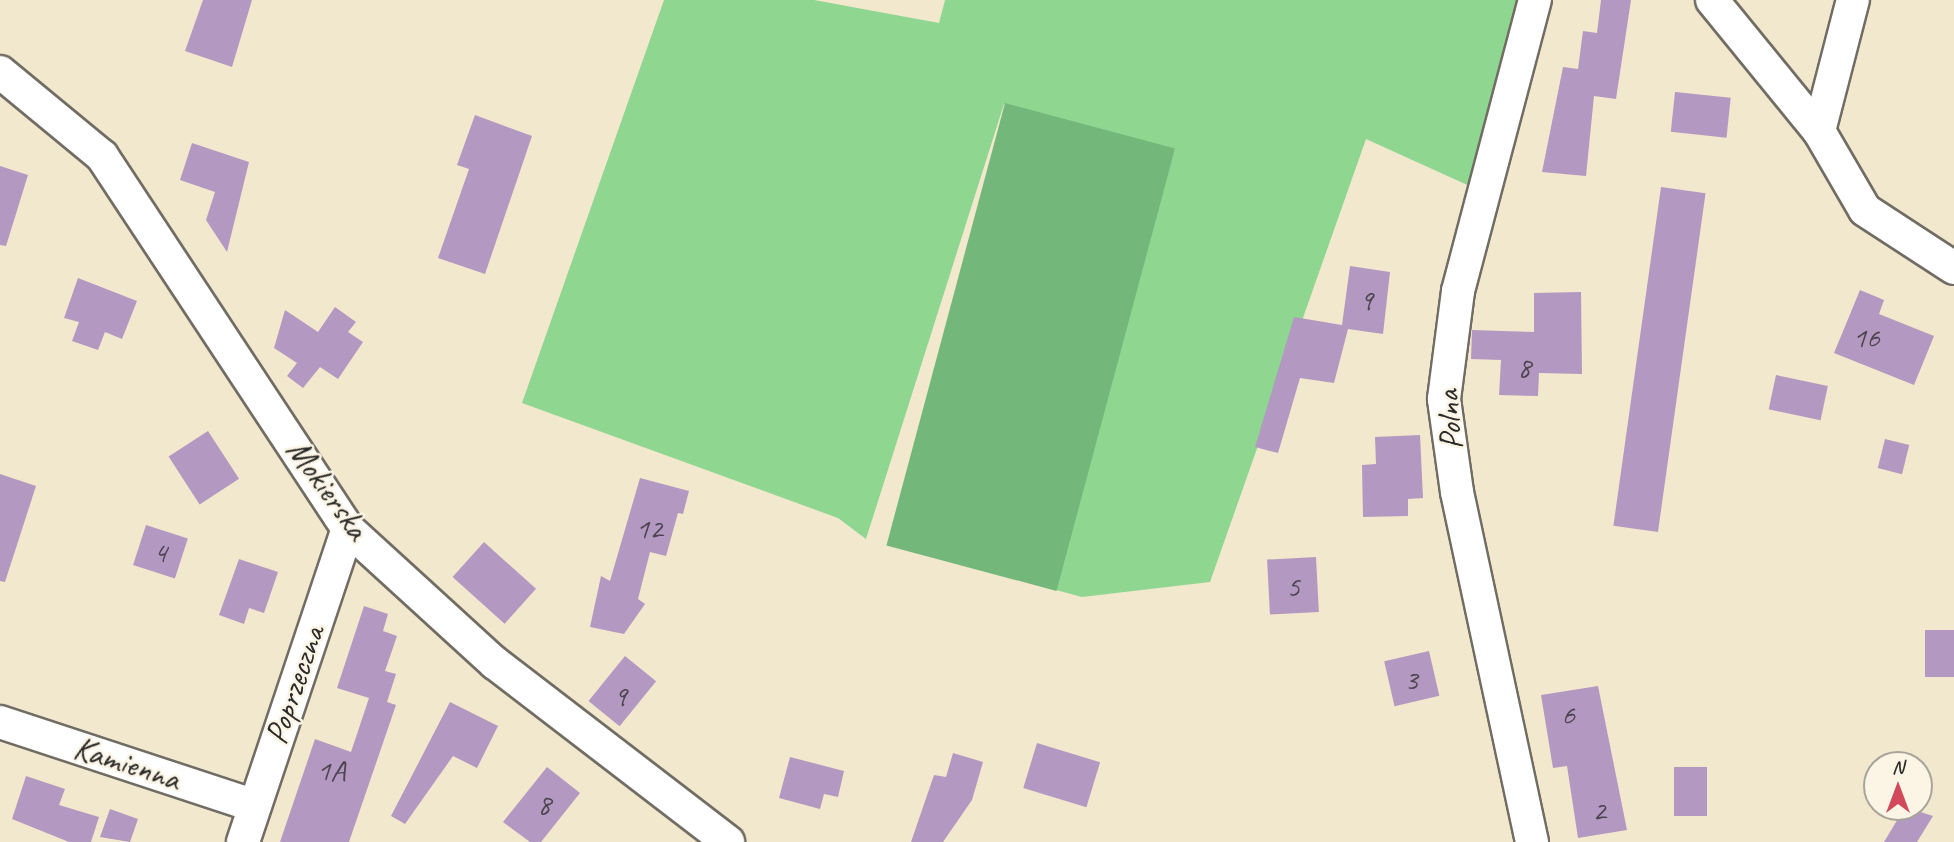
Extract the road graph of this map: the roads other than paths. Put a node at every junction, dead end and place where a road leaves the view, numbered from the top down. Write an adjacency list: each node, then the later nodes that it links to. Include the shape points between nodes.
1 (1535, 0): 12 (street, Polna, via 1458,291 1444,399 1457,492)
2 (1712, 0): 5 (street)
3 (1853, 0): 5 (street)
4 (0, 72): 7 (street, Mokierska, via 102,156)
5 (1819, 131): 6 (street, via 1865,210)
6 (1954, 268)
7 (348, 529): 9 (street, Poprzeczna); 11 (street, Mokierska, via 495,663)
8 (0, 722): 9 (street, Kamienna)
9 (255, 806): 10 (street, Poprzeczna)
10 (243, 842)
11 (728, 842)
12 (1532, 842)

